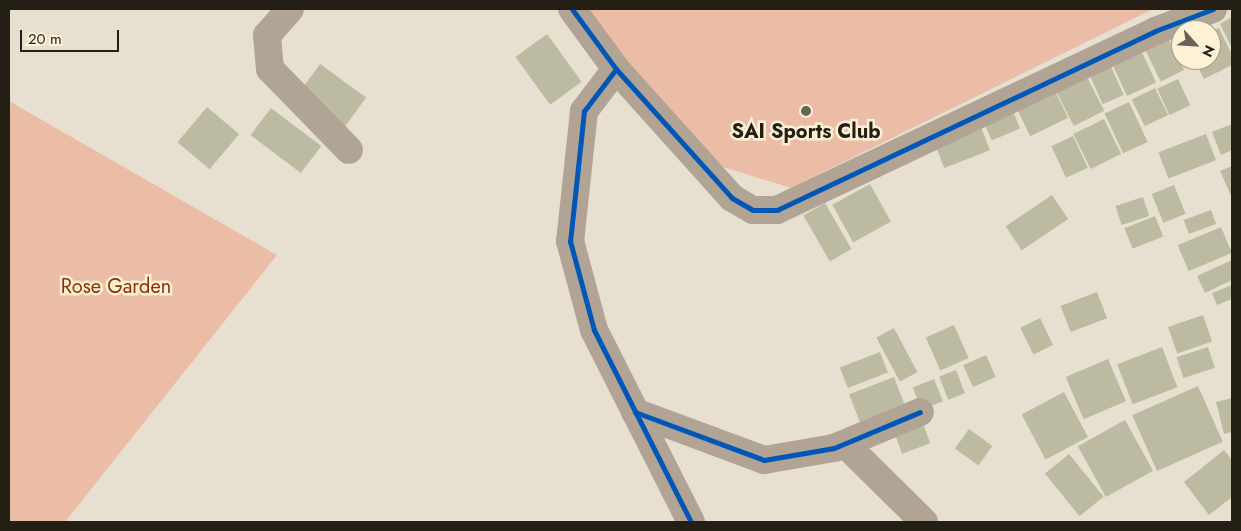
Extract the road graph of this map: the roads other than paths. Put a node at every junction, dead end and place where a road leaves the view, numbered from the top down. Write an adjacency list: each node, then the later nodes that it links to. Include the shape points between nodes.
1 (290, 9): 5 (street, via 268,36 270,69)
2 (572, 9): 4 (street)
3 (1213, 9): 4 (street, via 1146,36 777,210 753,210 732,198)
4 (616, 69): 6 (street, via 584,111 570,240 594,330)
5 (349, 150)
6 (635, 412): 8 (street, via 764,460); 9 (street)
7 (920, 412): 8 (street)
8 (845, 444): 10 (street)
9 (691, 522)
10 (924, 522)

